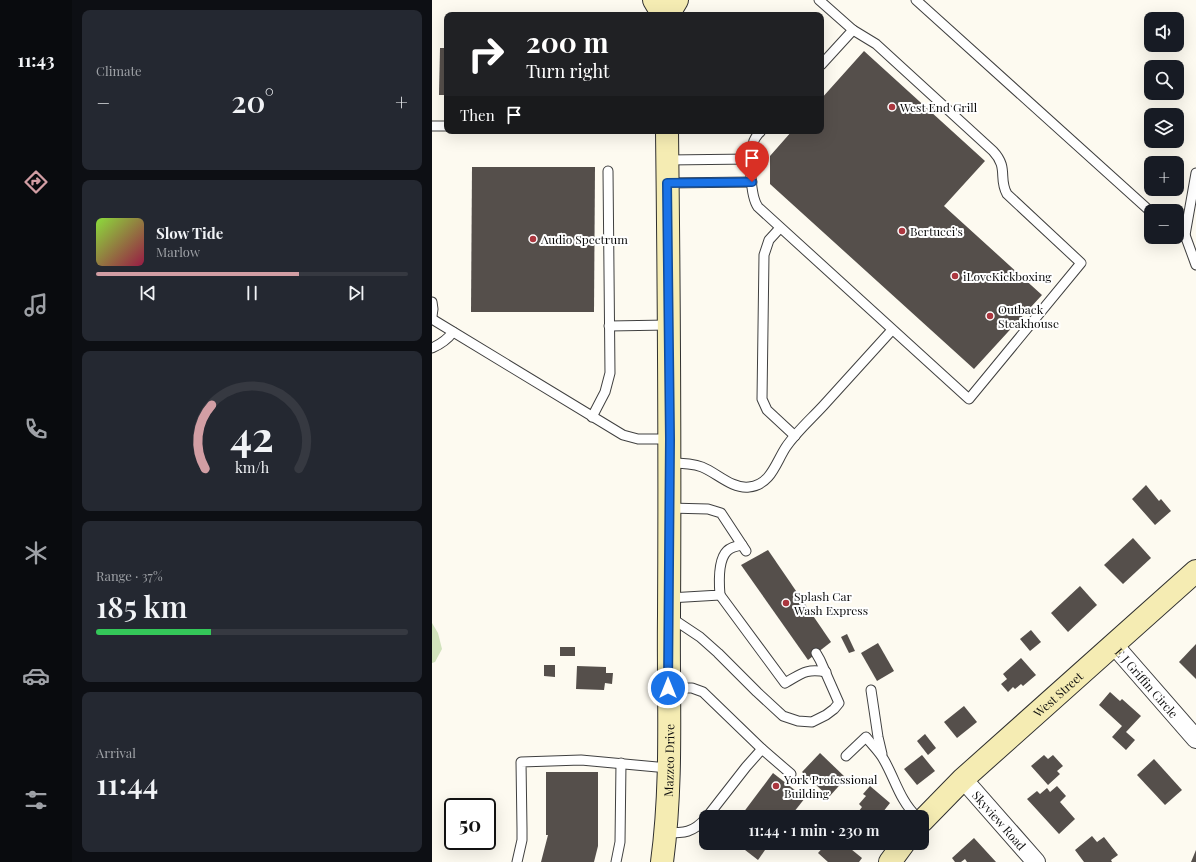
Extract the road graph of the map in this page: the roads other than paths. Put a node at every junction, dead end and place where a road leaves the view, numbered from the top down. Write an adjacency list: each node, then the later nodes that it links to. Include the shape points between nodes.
1 (654, 0): 5 (main road)
2 (677, 0): 6 (main road)
3 (819, 0): 7 (lane)
4 (916, 0): 19 (lane)
5 (661, 12)
6 (670, 12)
7 (853, 30): 8 (lane); 29 (lane, via 872,42 993,151 1002,164 1003,185 1007,194 1081,263 969,399)
8 (824, 62)
9 (432, 126): 10 (lane)
10 (444, 126)
11 (666, 134): 14 (main road, Mazzeo Drive)
12 (759, 134): 13 (lane, via 753,142)
13 (752, 159): 14 (lane); 17 (lane)
14 (667, 160): 18 (main road, Mazzeo Drive)
15 (608, 171): 28 (lane)
16 (1196, 173): 20 (lane)
17 (752, 182): 18 (lane); 21 (lane, via 756,205)
18 (667, 183): 27 (main road, Mazzeo Drive)
19 (1144, 206)
20 (1184, 222)
21 (780, 228): 29 (lane); 33 (lane, via 769,240 764,256 762,399 767,410)
22 (1184, 240): 23 (lane)
23 (1196, 265)
24 (432, 302): 25 (lane)
25 (432, 316)
26 (432, 319): 30 (lane)
27 (668, 325): 28 (lane); 34 (main road, Mazzeo Drive)
28 (609, 326): 32 (lane, via 609,378)
29 (892, 330): 33 (lane)
30 (453, 332): 31 (lane, via 440,345); 32 (lane)
31 (432, 348)
32 (592, 417): 34 (lane, via 628,437)
33 (795, 436): 35 (lane, via 769,477 754,486 738,485 694,464)
34 (670, 439): 35 (main road, Mazzeo Drive)
35 (669, 463): 36 (main road, Mazzeo Drive)
36 (669, 508): 38 (lane, via 708,509 721,513 744,548 733,547 725,552 718,573); 39 (main road, Mazzeo Drive)
37 (1196, 571): 40 (main road, West Street)
38 (720, 595): 39 (lane); 42 (lane, via 785,683 802,673 815,670)
39 (669, 607): 42 (lane, via 783,716 812,722 830,712 839,703); 43 (main road, Mazzeo Drive)
40 (1114, 645): 45 (street, E J Griffin Circle); 52 (main road, West Street)
41 (816, 653): 42 (lane)
42 (826, 672)
43 (668, 688): 46 (lane, via 692,688 703,692); 50 (main road, Mazzeo Drive)
44 (871, 690): 48 (lane, via 878,737)
45 (1196, 739)
46 (762, 749): 51 (lane); 53 (lane)
47 (846, 756): 48 (lane, via 866,738)
48 (885, 761): 54 (lane)
49 (621, 763): 50 (lane); 59 (lane, via 581,760 521,762 522,829); 60 (lane, via 620,842)
50 (668, 768): 57 (main road, Mazzeo Drive)
51 (791, 774)
52 (963, 780): 55 (main road, West Street); 63 (street, Skyview Road)
53 (712, 810)
54 (910, 810)
55 (929, 813)
56 (699, 825): 57 (lane, via 691,831)
57 (665, 833): 61 (main road, Mazzeo Drive)
58 (899, 850): 62 (main road)
59 (517, 862)
60 (616, 862)
61 (662, 862)
62 (890, 862)
63 (1036, 862)

